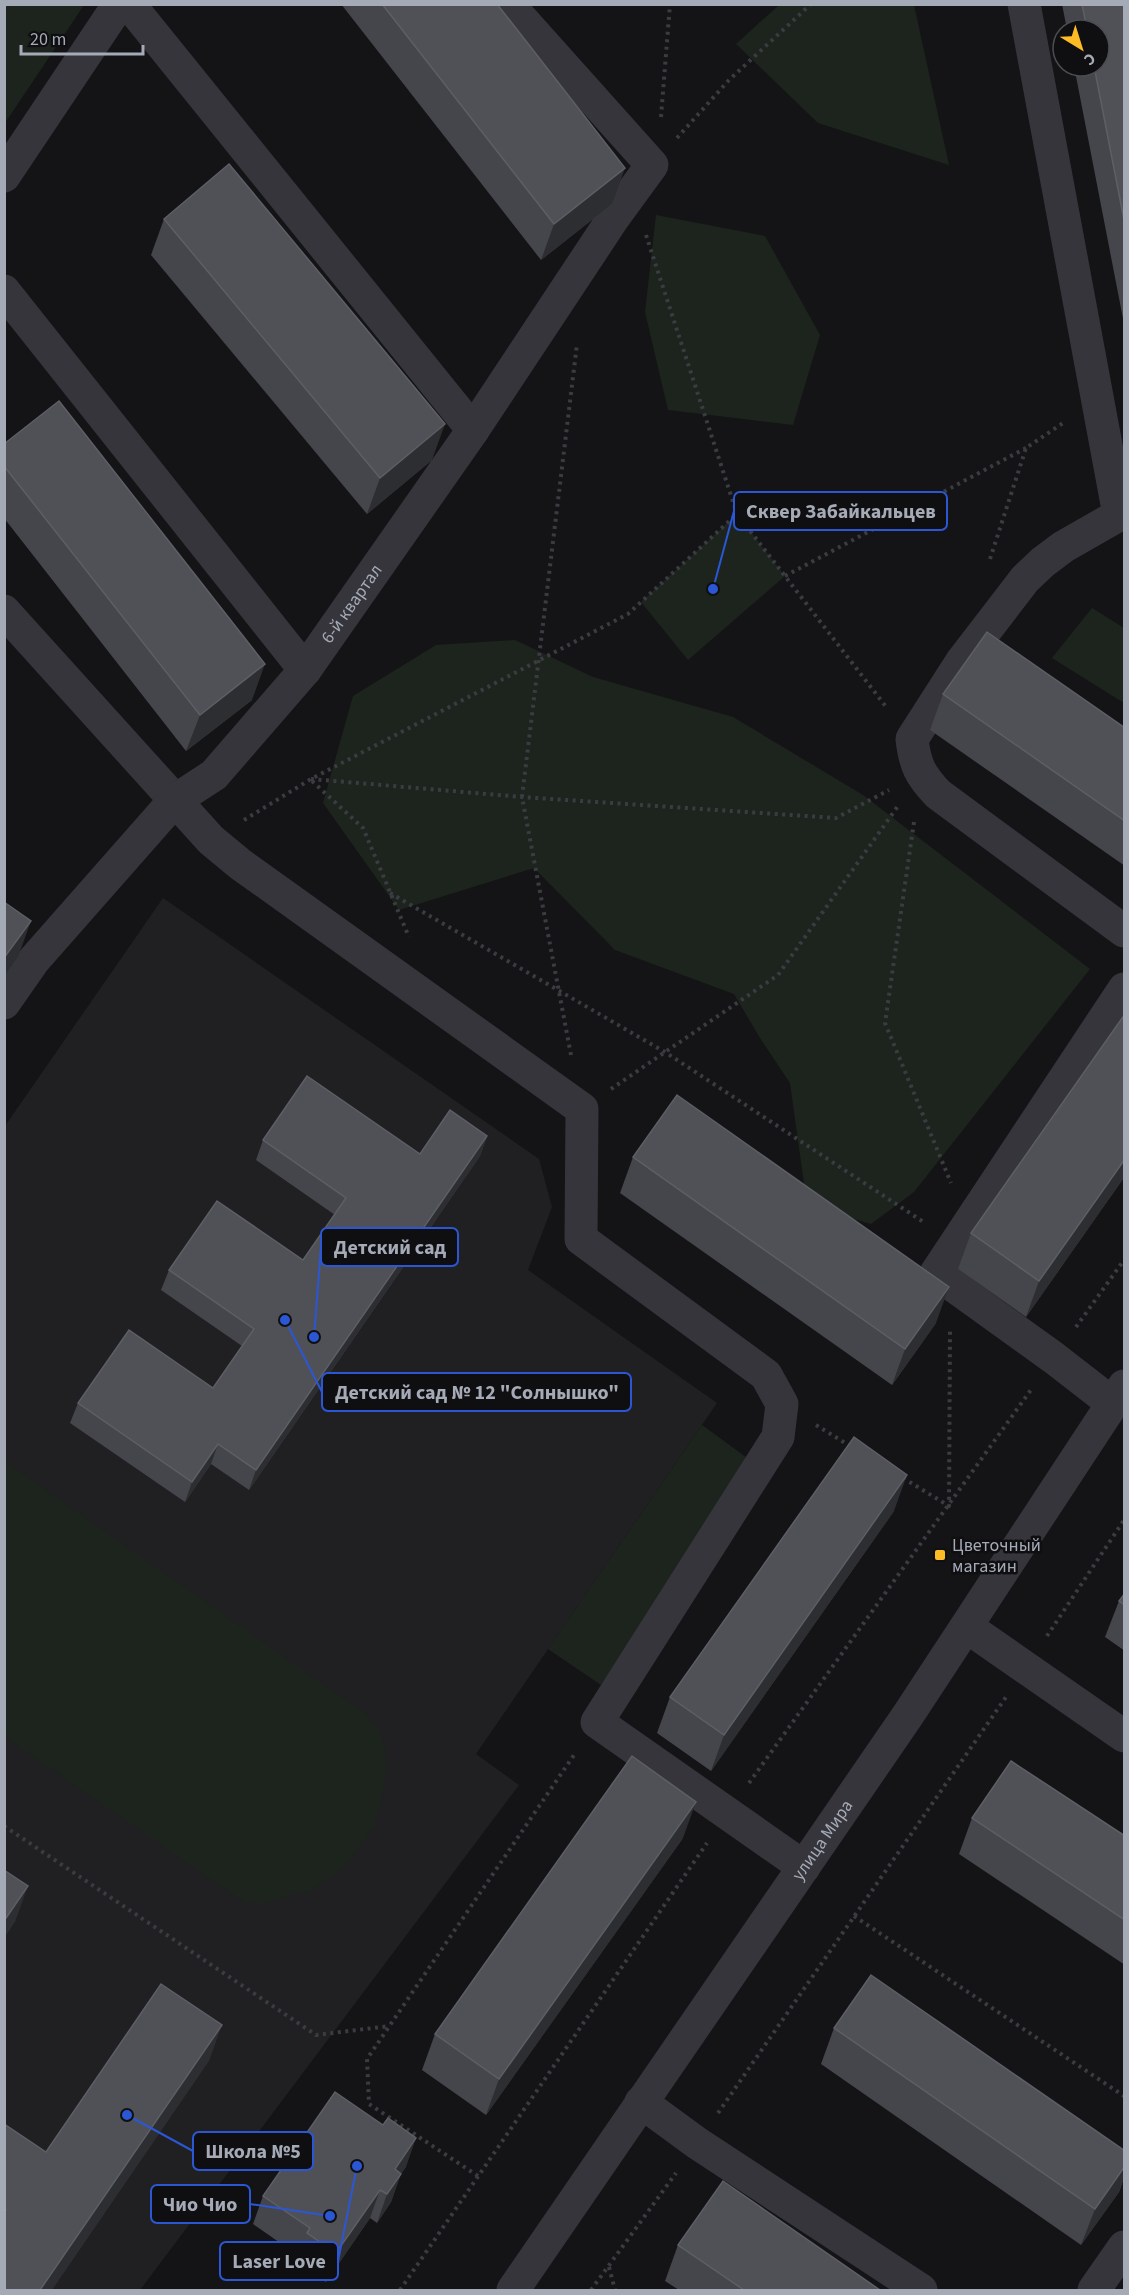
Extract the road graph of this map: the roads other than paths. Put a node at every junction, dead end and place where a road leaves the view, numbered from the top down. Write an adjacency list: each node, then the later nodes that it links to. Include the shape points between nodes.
1 (119, 4): 5 (street)
2 (129, 4): 7 (street)
3 (508, 4): 7 (street, 6-й квартал, via 655,162)
4 (1024, 4): 8 (street)
5 (4, 176)
6 (4, 291): 10 (street)
7 (472, 430): 10 (street, 6-й квартал)
8 (1122, 515): 12 (street, via 1063,547 1025,579 962,662 912,739 915,762 938,794)
9 (4, 611): 11 (street)
10 (305, 670): 11 (street, 6-й квартал, via 214,775)
11 (174, 801): 14 (street, 6-й квартал); 20 (street, via 240,864 582,1109 581,1239 766,1375 782,1404 778,1437 597,1722)
12 (1125, 931)
13 (16, 932): 14 (street)
14 (34, 960): 16 (street, 6-й квартал)
15 (1125, 989): 17 (street, via 936,1274 1054,1358)
16 (4, 1003)
17 (1118, 1394): 18 (street, улица Мира)
18 (967, 1627): 19 (street); 20 (street, улица Мира)
19 (1125, 1736)
20 (804, 1867): 21 (street, улица Мира)
21 (641, 2102): 23 (street, улица Мира); 24 (street)
22 (1125, 2247): 25 (street)
23 (513, 2290)
24 (921, 2290)
25 (1094, 2290)

